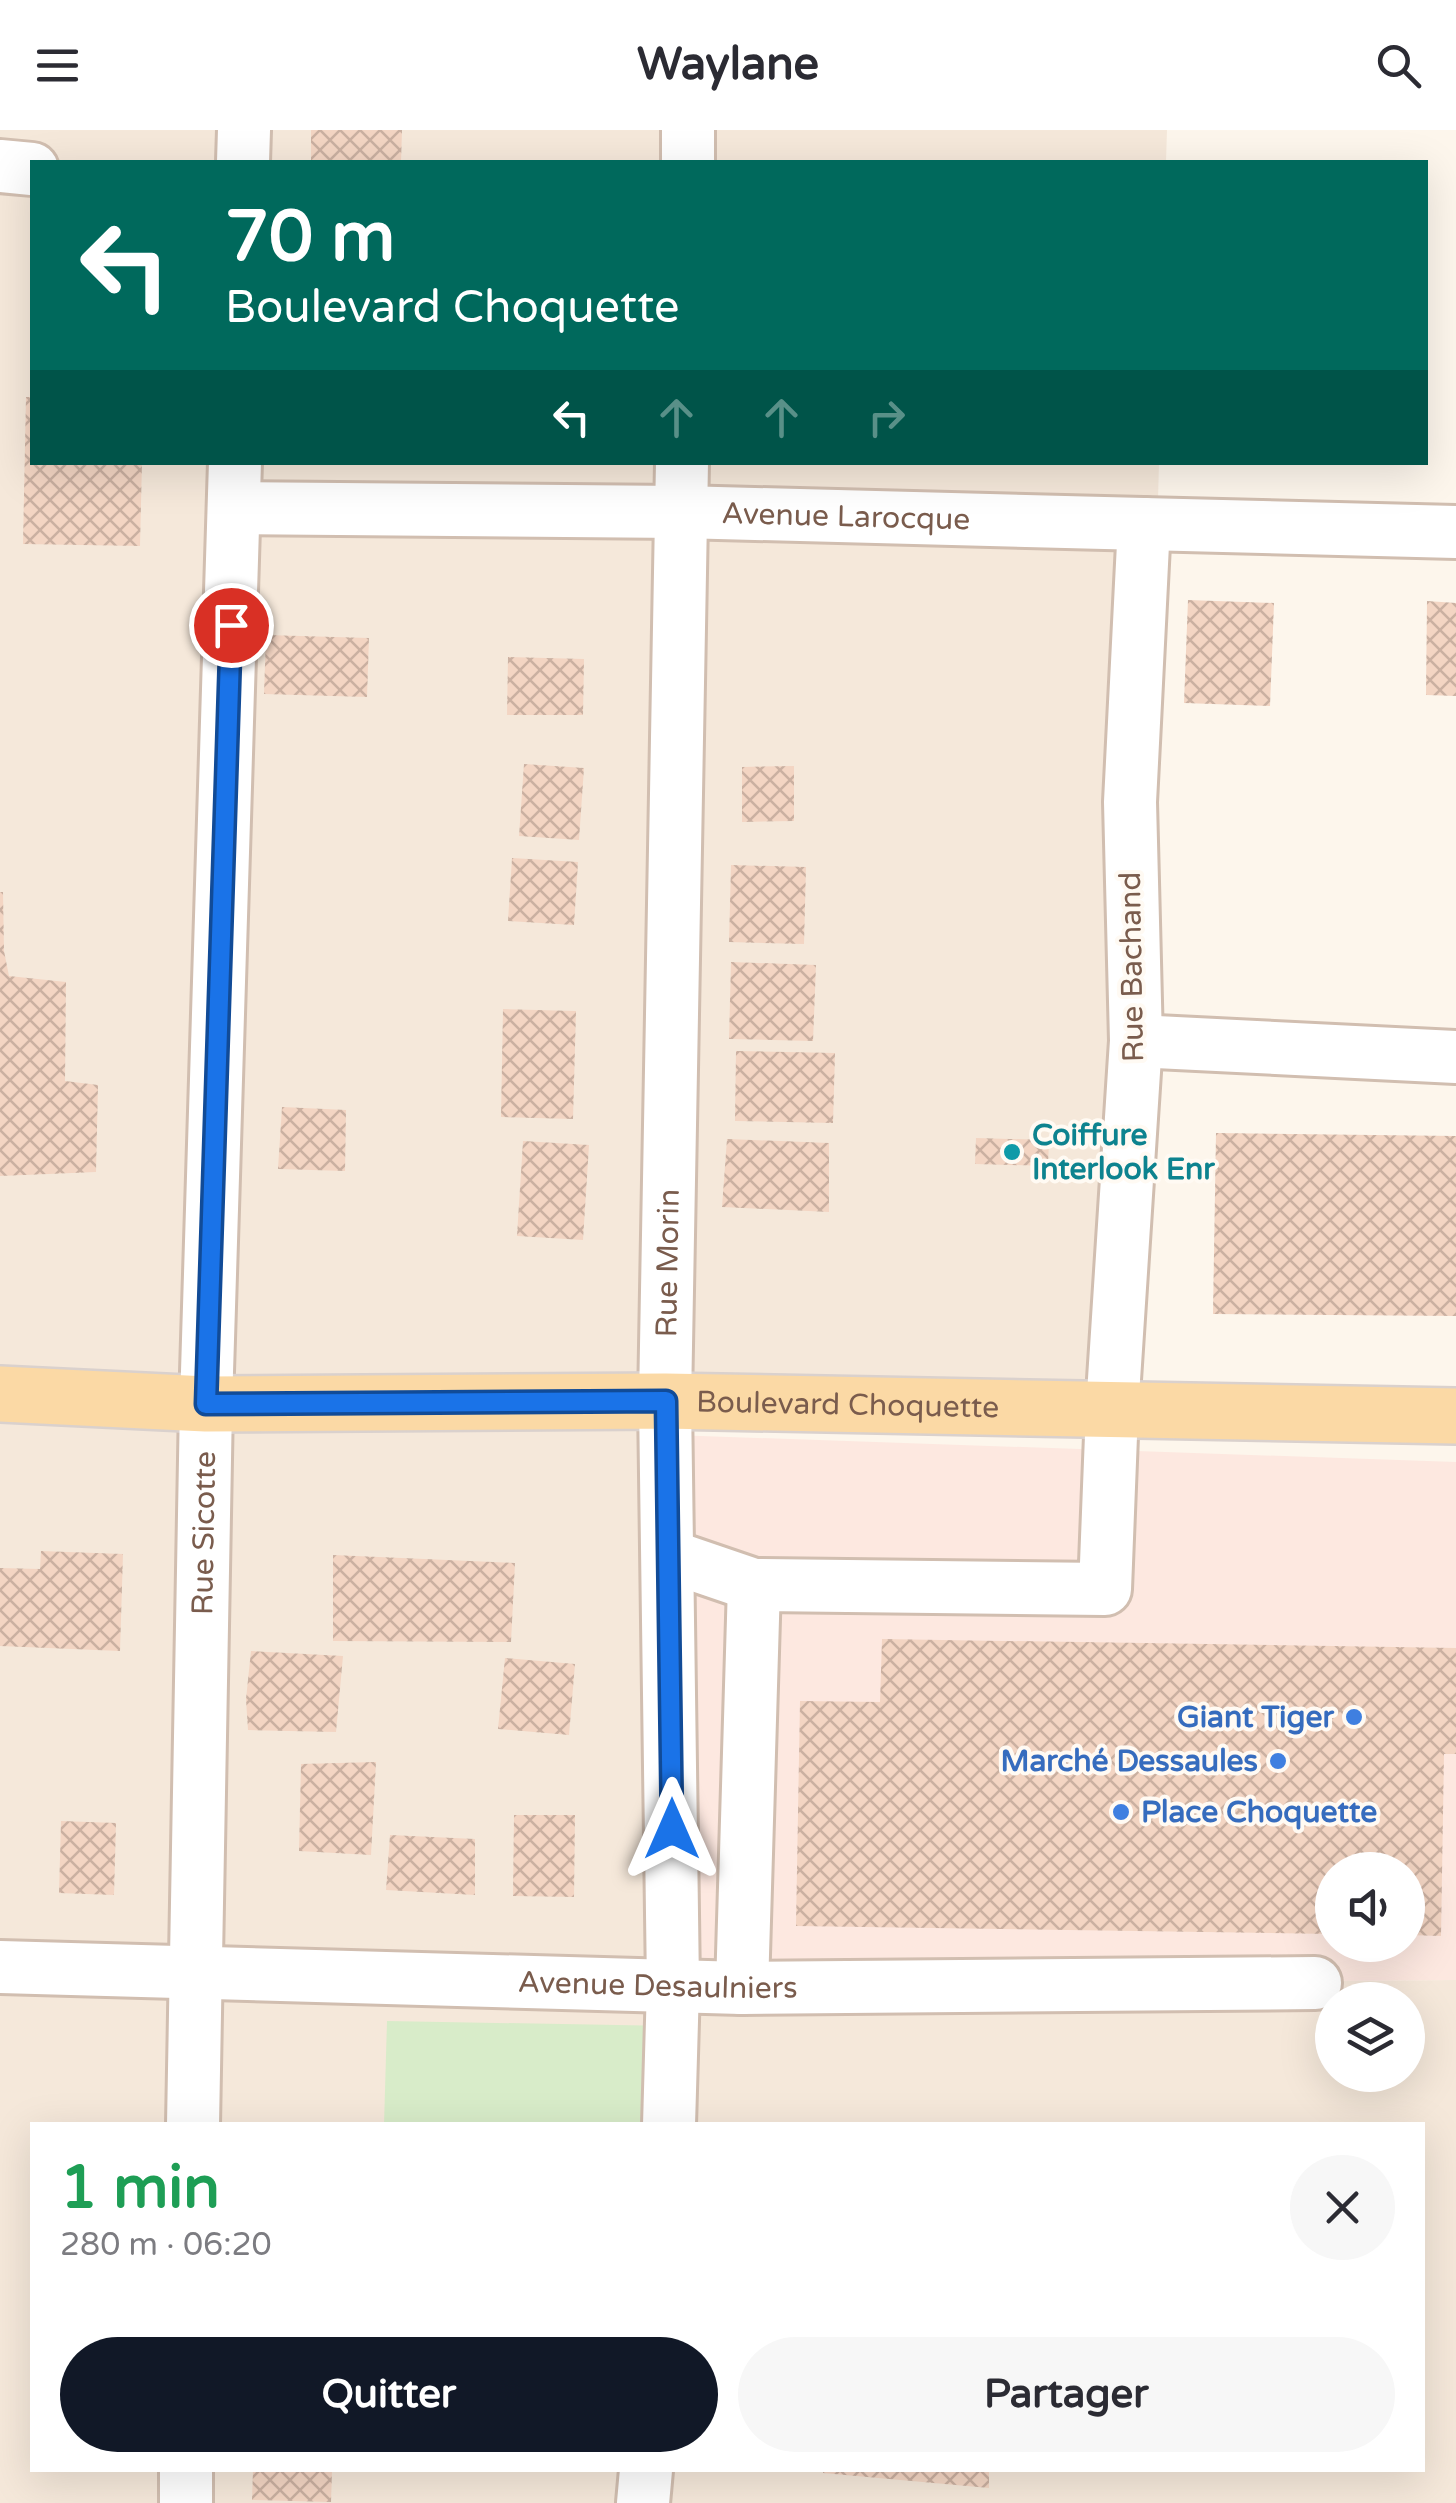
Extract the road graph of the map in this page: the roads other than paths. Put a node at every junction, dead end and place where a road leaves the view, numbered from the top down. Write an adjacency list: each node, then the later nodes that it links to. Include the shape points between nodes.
1 (244, 130): 3 (street)
2 (688, 130): 4 (street)
3 (243, 160)
4 (688, 160)
5 (0, 166): 6 (street)
6 (30, 169)
7 (235, 485): 8 (street, Avenue Larocque); 15 (street, Rue Sicotte)
8 (681, 487): 9 (street, Avenue Larocque); 14 (street, Rue Morin)
9 (1144, 524): 10 (street, Avenue Larocque); 11 (street, Rue Bachand, via 1130,802)
10 (1456, 532)
11 (1136, 1042): 12 (street); 16 (street, Rue Bachand)
12 (1456, 1057)
13 (0, 1394): 15 (main road, Boulevard Choquette)
14 (666, 1401): 15 (main road, Boulevard Choquette); 16 (main road, Boulevard Choquette); 18 (street, Rue Morin)
15 (206, 1404): 21 (street, Rue Sicotte)
16 (1112, 1410): 17 (main road, Boulevard Choquette); 19 (street, Rue Bachand, via 1105,1589)
17 (1456, 1416)
18 (670, 1556): 19 (street); 23 (street, Rue Morin)
19 (754, 1585): 24 (street)
20 (0, 1967): 21 (street, Avenue Desaulniers)
21 (196, 1972): 23 (street, Avenue Desaulniers); 25 (street, Rue Sicotte)
22 (1315, 1983): 24 (street, Avenue Desaulniers)
23 (673, 1986): 24 (street, Avenue Desaulniers); 26 (street, Rue Morin)
24 (742, 1988)
25 (192, 2122)
26 (670, 2122)
27 (186, 2472): 29 (street)
28 (646, 2472): 30 (street)
29 (186, 2503)
30 (643, 2503)

